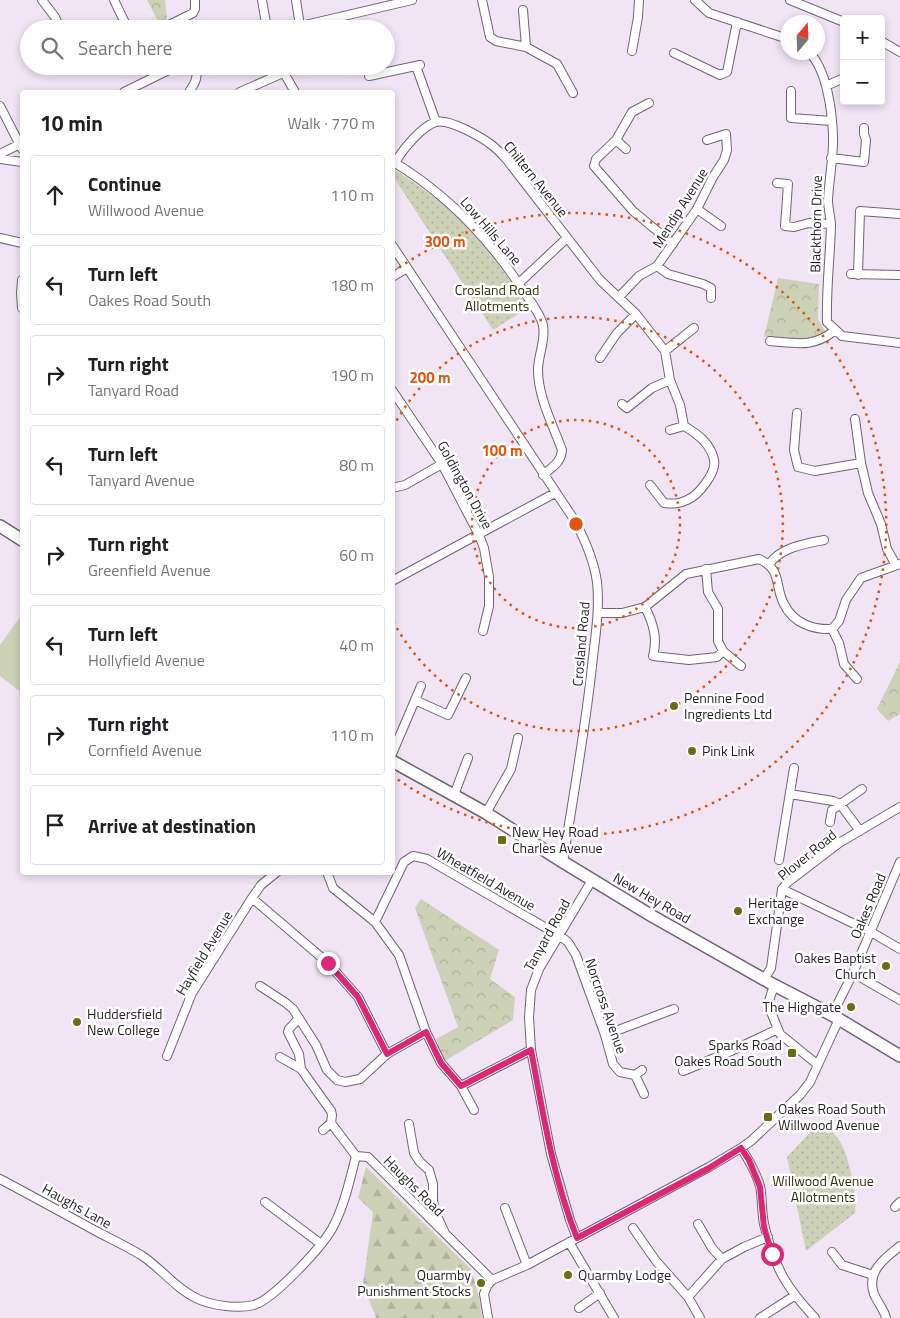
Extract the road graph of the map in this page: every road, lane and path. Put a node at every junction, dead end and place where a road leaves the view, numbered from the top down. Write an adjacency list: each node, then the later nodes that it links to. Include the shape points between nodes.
1 (42, 0): 13 (street)
2 (114, 0): 14 (street)
3 (196, 0): 15 (street, via 193,13)
4 (262, 0): 16 (street)
5 (296, 0): 17 (street)
6 (412, 0): 11 (street)
7 (482, 0): 23 (street, via 490,36 496,41)
8 (639, 0): 24 (street)
9 (695, 0): 20 (street, via 709,13)
10 (793, 0): 19 (street)
11 (397, 2): 18 (street)
12 (524, 10): 23 (street)
13 (56, 20)
14 (124, 20)
15 (179, 20)
16 (265, 20)
17 (299, 20)
18 (324, 20)
19 (840, 20)
20 (737, 22): 21 (street); 26 (street, via 727,72 720,75)
21 (780, 36)
22 (885, 43): 25 (street)
23 (526, 47): 42 (street, via 557,64)
24 (632, 50)
25 (900, 52)
26 (674, 53)
27 (814, 60): 36 (street, Blackthorn Drive)
28 (395, 70): 46 (street, via 418,65)
29 (159, 75): 37 (street)
30 (198, 75): 38 (street)
31 (272, 75): 39 (street)
32 (284, 75): 40 (street)
33 (373, 75): 34 (street)
34 (369, 76)
35 (840, 80): 36 (street)
36 (826, 86): 45 (street, Blackthorn Drive)
37 (128, 90)
38 (190, 90)
39 (244, 90)
40 (294, 90)
41 (791, 91): 45 (street, via 791,118)
42 (573, 92)
43 (649, 103): 48 (street, via 632,112)
44 (0, 106): 50 (street)
45 (832, 121): 54 (street, Blackthorn Drive)
46 (436, 122): 56 (street, via 420,133); 65 (street, Chiltern Avenue, via 450,123 494,146)
47 (864, 128): 54 (street, via 864,162)
48 (616, 140): 52 (street); 67 (street, via 596,159 594,166 633,211)
49 (707, 140): 60 (street, Mendip Avenue, via 726,134 727,150)
50 (20, 141)
51 (20, 146): 53 (street)
52 (626, 150)
53 (0, 154)
54 (831, 158): 62 (street, Blackthorn Drive, via 828,204)
55 (0, 159): 57 (street)
56 (395, 161)
57 (20, 162)
58 (395, 163): 73 (street, Low Hills Lane, via 444,197 465,217)
59 (777, 183): 62 (street, via 788,184 785,226)
60 (697, 209): 63 (street); 67 (street, Mendip Avenue)
61 (900, 214): 72 (street, via 860,211 854,275)
62 (831, 224): 78 (street, Blackthorn Drive, via 826,297 827,322)
63 (721, 226)
64 (0, 238): 66 (street)
65 (567, 238): 73 (street); 74 (street, Chiltern Avenue, via 600,280)
66 (20, 243)
67 (673, 244): 69 (street, Mendip Avenue)
68 (395, 250): 70 (street, Crosland Road)
69 (657, 266): 74 (street, Mendip Avenue, via 639,276); 75 (street, via 668,274 711,288)
70 (407, 268): 71 (street); 92 (street, Crosland Road)
71 (395, 275)
72 (900, 275)
73 (519, 283): 92 (street, Low Hills Lane, via 543,324 538,369 540,388 562,450 557,464)
74 (619, 297): 76 (street, Chiltern Avenue)
75 (712, 298)
76 (636, 314): 81 (street, Chiltern Avenue); 82 (street, via 617,333)
77 (694, 328): 81 (street)
78 (834, 331): 79 (street, via 824,339 807,344); 80 (street, via 842,336)
79 (770, 341)
80 (900, 343)
81 (665, 351): 83 (street)
82 (600, 358)
83 (670, 380): 85 (street, via 652,388 627,408); 88 (street)
84 (395, 394): 90 (street, Goldington Drive)
85 (622, 404)
86 (797, 413): 91 (street, via 794,450 798,468 815,471)
87 (855, 419): 91 (street)
88 (684, 426): 89 (street); 93 (street, via 707,444 715,461 707,482 690,500 674,504 664,503)
89 (670, 430)
90 (442, 464): 94 (street); 97 (street, Goldington Drive)
91 (861, 464): 101 (street, via 887,549)
92 (543, 474): 95 (street, Crosland Road)
93 (650, 485)
94 (395, 487)
95 (555, 493): 97 (street); 105 (street, Crosland Road, via 582,534 590,556 597,582)
96 (0, 526): 98 (highway)
97 (479, 535): 103 (street); 107 (street, Goldington Drive, via 489,577 489,606)
98 (20, 537)
99 (824, 540): 100 (street, via 797,546 775,556)
100 (769, 564): 102 (street, via 759,559); 106 (street, via 776,574 783,604 797,621 819,630)
101 (898, 565): 106 (street, via 861,578 846,600 840,621)
102 (706, 569): 104 (street, via 686,574); 108 (street, via 708,592 718,609 718,641)
103 (395, 579)
104 (645, 607): 105 (street, via 622,614); 108 (street, via 653,624 656,646 653,656 689,660 718,657)
105 (598, 613): 128 (street, Crosland Road, via 589,698)
106 (832, 629): 111 (street, via 844,664)
107 (483, 631)
108 (723, 651): 109 (street)
109 (741, 666)
110 (466, 678): 113 (street, via 448,715)
111 (857, 679)
112 (421, 686): 113 (street)
113 (415, 700): 115 (street)
114 (518, 738): 124 (street, via 511,769)
115 (395, 747)
116 (468, 758): 121 (street)
117 (395, 763): 121 (highway, New Hey Road)
118 (794, 768): 120 (street)
119 (862, 789): 122 (street)
120 (790, 794): 122 (street); 127 (street)
121 (454, 795): 124 (highway, New Hey Road)
122 (840, 804): 125 (street, via 832,810); 126 (street)
123 (900, 807): 126 (street, Plover Road)
124 (486, 813): 128 (highway, New Hey Road)
125 (830, 822)
126 (860, 831): 133 (street, Plover Road, via 838,843)
127 (779, 860)
128 (563, 862): 132 (highway, New Hey Road)
129 (900, 862): 136 (street, Oakes Road)
130 (274, 875): 134 (street, Hayfield Avenue)
131 (328, 875): 135 (street, via 333,888)
132 (592, 880): 137 (street, Tanyard Road); 140 (highway, New Hey Road)
133 (782, 890): 136 (street); 140 (street, Plover Road)
134 (252, 898): 150 (street, via 328,963 346,983 358,997); 151 (street, Hayfield Avenue, via 192,993)
135 (375, 922): 137 (street, Wheatfield Avenue, via 404,862 412,856 427,859); 147 (street, via 399,955)
136 (871, 932): 138 (street); 139 (street, Oakes Road)
137 (560, 936): 148 (street, Norcross Avenue, via 576,955); 149 (street, Tanyard Road, via 540,969 532,990 529,1017)
138 (900, 949)
139 (853, 974): 142 (street); 144 (street, Oakes Road)
140 (769, 982): 144 (highway, New Hey Road); 146 (street, Plover Road, via 771,1012)
141 (260, 986): 145 (street, via 286,1003)
142 (900, 1000)
143 (674, 1009): 148 (street)
144 (836, 1017): 152 (highway, New Hey Road); 154 (street, Oakes Road)
145 (299, 1018): 150 (street, via 327,1070 337,1080 360,1079); 155 (street, via 288,1032 299,1054)
146 (778, 1029): 154 (street); 156 (street)
147 (426, 1032): 150 (street); 157 (street, via 441,1063)
148 (605, 1035): 158 (street, Norcross Avenue, via 614,1064 620,1072 638,1072)
149 (531, 1050): 157 (street); 171 (street, Tanyard Road, via 551,1154)
150 (387, 1054)
151 (167, 1056)
152 (900, 1056)
153 (280, 1057): 155 (street)
154 (818, 1065): 163 (street, Oakes Road, via 800,1095)
155 (301, 1069): 160 (street, via 331,1111)
156 (683, 1071)
157 (461, 1086): 159 (street)
158 (644, 1094)
159 (474, 1110)
160 (331, 1123): 162 (street); 164 (street)
161 (409, 1124): 174 (street, Haughs Road, via 414,1153 429,1170 434,1184 433,1201 437,1216)
162 (323, 1130)
163 (741, 1148): 170 (street, via 760,1187); 171 (street, Oakes Road)
164 (356, 1156): 172 (street, via 342,1209); 174 (street, Haughs Road, via 368,1157)
165 (0, 1180): 172 (street, Haughs Lane, via 141,1256 184,1291 214,1304 255,1305 295,1274)
166 (265, 1202): 172 (street)
167 (505, 1208): 177 (street)
168 (698, 1224): 176 (street)
169 (633, 1228): 182 (street, via 656,1261)
170 (768, 1237): 176 (street); 181 (street, via 781,1277)
171 (573, 1240): 177 (street, Oakes Road); 180 (street, Tanyard Road)
172 (322, 1244)
173 (900, 1246): 178 (street, via 877,1266)
174 (462, 1251): 179 (street, Haughs Road)
175 (832, 1252): 178 (street, via 842,1265)
176 (722, 1259): 182 (street)
177 (526, 1265): 179 (street, Oakes Road)
178 (873, 1275): 189 (street, via 873,1293)
179 (489, 1283): 184 (street, via 484,1294)
180 (600, 1293): 183 (street); 185 (street, Tanyard Road)
181 (794, 1296): 187 (street); 188 (street)
182 (688, 1297): 186 (street)
183 (579, 1308)
184 (488, 1318)
185 (614, 1318)
186 (700, 1318)
187 (760, 1318)
188 (815, 1318)
189 (886, 1318)

